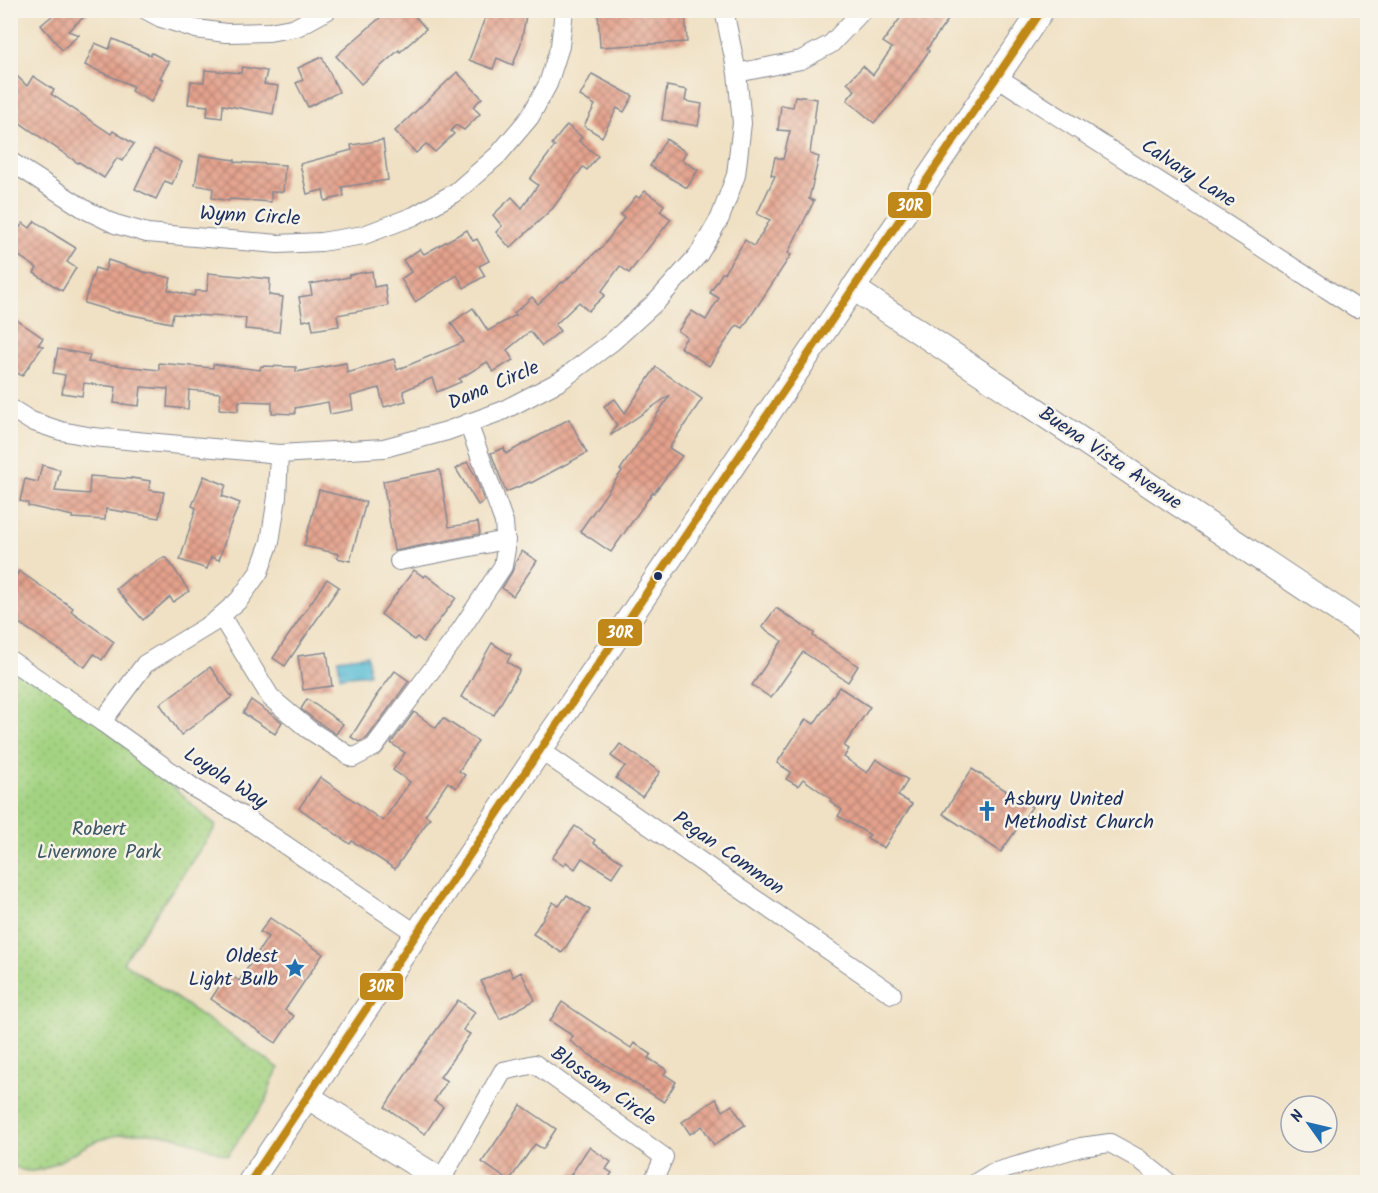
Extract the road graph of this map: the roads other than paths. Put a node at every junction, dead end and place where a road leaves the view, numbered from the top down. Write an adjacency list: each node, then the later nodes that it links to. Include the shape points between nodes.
1 (146, 10): 2 (street, via 196,29 226,33 297,27)
2 (328, 10)
3 (564, 10): 9 (street, Wynn Circle, via 560,46 548,84 531,117 498,155 456,192 423,212 364,235 278,244 147,233 86,210)
4 (724, 10): 7 (street, Dana Circle)
5 (863, 10): 7 (street, via 831,44 801,60)
6 (1042, 10): 8 (main road)
7 (737, 74): 13 (street, Dana Circle, via 742,123 736,175 720,218 699,254 658,300 612,342 560,381 502,411)
8 (997, 77): 10 (main road); 11 (street, Calvary Lane)
9 (13, 168)
10 (853, 288): 18 (main road, Buena Vista Avenue); 21 (main road)
11 (1356, 308)
12 (10, 408): 14 (street, Dana Circle, via 31,421 93,437)
13 (468, 423): 14 (street, Dana Circle, via 384,448); 15 (street, via 504,522)
14 (279, 454): 17 (street, via 270,542 259,572)
15 (506, 540): 16 (street); 17 (street, via 503,566 454,640 374,747 354,758 308,729 271,698)
16 (399, 561)
17 (221, 616): 20 (street, via 144,664)
18 (1368, 630)
19 (10, 660): 20 (street, Loyola Way)
20 (102, 722): 22 (street, Loyola Way, via 194,788 241,815)
21 (540, 750): 22 (main road); 23 (street, Pegan Common)
22 (417, 934): 24 (main road)
23 (892, 994)
24 (308, 1097): 25 (main road); 26 (main road)
25 (443, 1181): 27 (street, Blossom Circle, via 503,1071 535,1064 664,1157)
26 (250, 1182)
27 (653, 1182)
28 (977, 1182): 29 (street, via 992,1173 1081,1147 1110,1143)
29 (1168, 1182)

